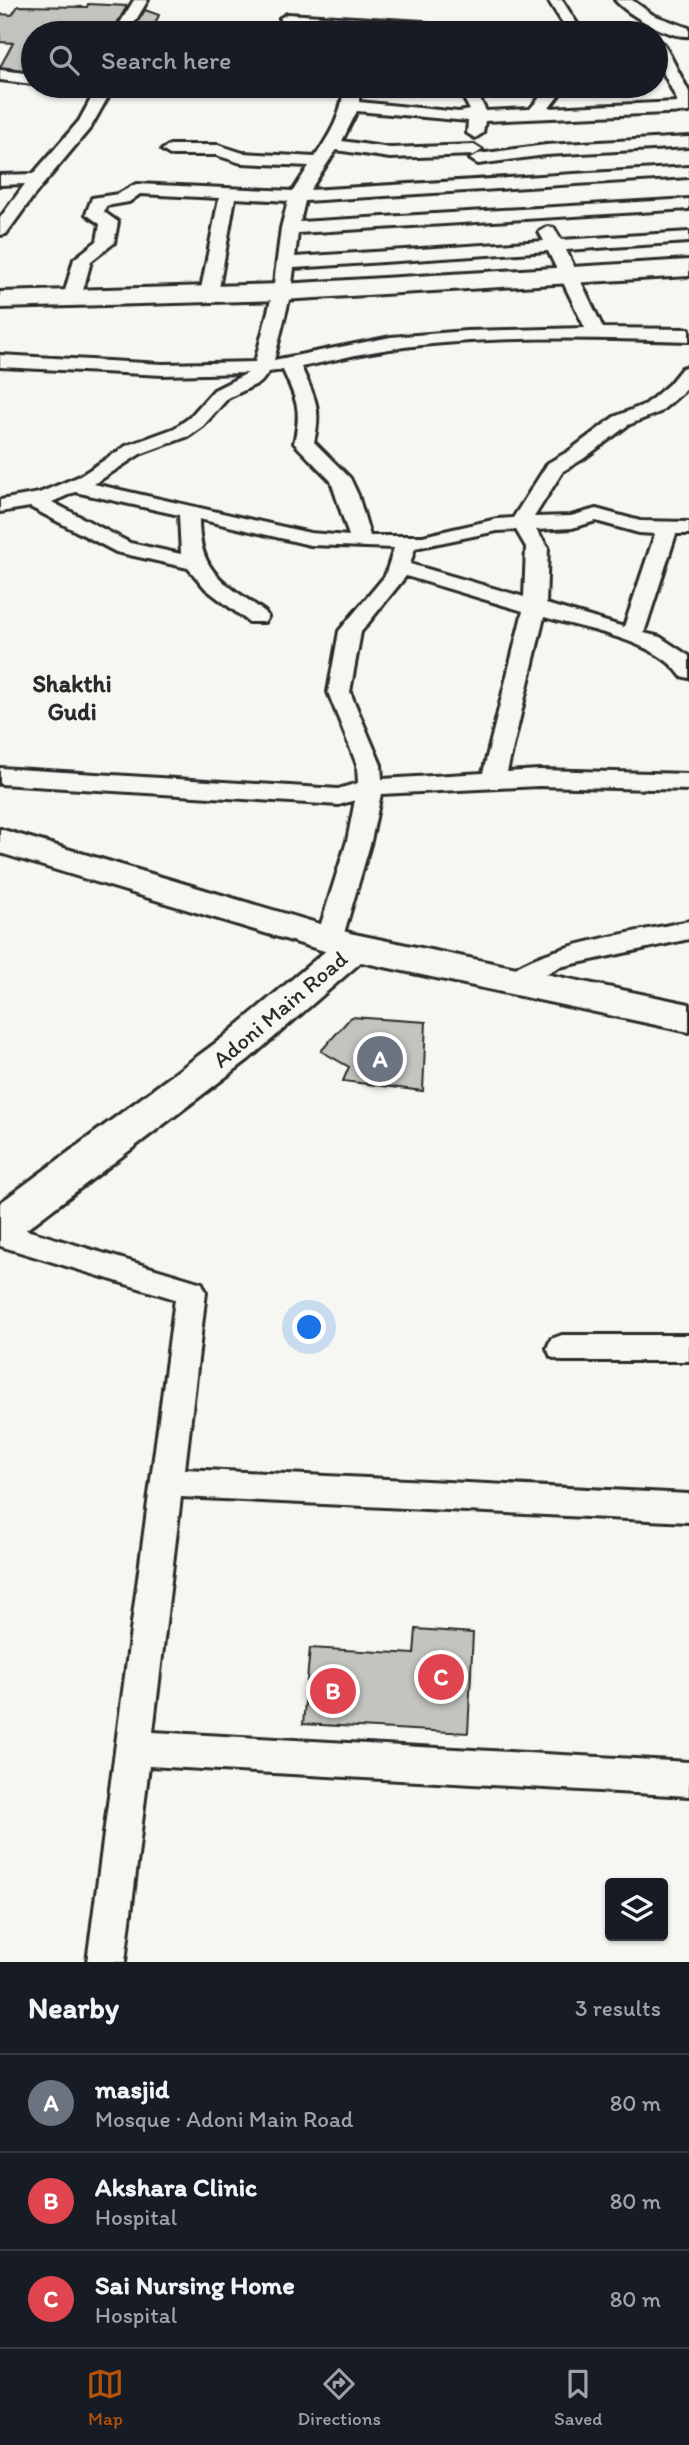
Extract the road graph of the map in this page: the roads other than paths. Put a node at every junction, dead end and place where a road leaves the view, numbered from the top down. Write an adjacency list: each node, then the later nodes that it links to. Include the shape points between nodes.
1 (141, 0): 5 (street)
2 (555, 0): 7 (street)
3 (622, 0): 8 (street)
4 (286, 1): 6 (street)
5 (128, 21)
6 (287, 21)
7 (568, 21)
8 (654, 21)
9 (668, 27): 10 (street)
10 (684, 35)
11 (668, 65): 15 (street)
12 (689, 69): 15 (street)
13 (0, 70): 14 (street)
14 (21, 71)
15 (671, 71): 22 (street)
16 (0, 75): 17 (street)
17 (21, 78)
18 (101, 98): 33 (street, via 77,137)
19 (351, 98): 23 (street)
20 (470, 98): 25 (street)
21 (550, 98): 24 (street)
22 (688, 102): 24 (street)
23 (351, 106): 25 (street); 27 (street)
24 (535, 113): 25 (street)
25 (479, 117): 30 (street)
26 (689, 142): 29 (street)
27 (333, 145): 30 (street, via 390,153); 31 (street)
28 (170, 150): 31 (street, via 218,150 240,158)
29 (514, 153): 30 (street); 35 (street)
30 (476, 155): 36 (street)
31 (320, 162): 38 (street)
32 (689, 172): 35 (street)
33 (38, 179): 34 (street); 42 (street)
34 (0, 180)
35 (527, 183): 36 (street); 40 (street)
36 (487, 185): 38 (street)
37 (228, 194): 38 (street); 49 (street); 50 (street, via 144,188 98,202 95,214 108,222 104,243 83,259)
38 (298, 196): 41 (street)
39 (689, 204): 40 (street)
40 (539, 215): 41 (street); 44 (street)
41 (290, 228): 45 (street)
42 (0, 230)
43 (689, 237): 44 (street)
44 (554, 246): 45 (street); 47 (street)
45 (286, 263): 48 (street)
46 (689, 268): 47 (street)
47 (570, 275): 48 (street); 52 (street)
48 (282, 292): 49 (street); 56 (street)
49 (209, 294): 50 (street)
50 (72, 298): 51 (street)
51 (0, 300)
52 (596, 332): 53 (street); 55 (street, via 455,336 337,352)
53 (689, 335)
54 (0, 361): 56 (street, via 206,370)
55 (290, 364): 56 (street); 65 (street, via 309,405 304,443 340,478)
56 (263, 367): 58 (street, via 254,378 221,394 182,432 133,450)
57 (689, 372): 62 (street, via 653,408 621,421 555,467)
58 (74, 486): 59 (street); 61 (street)
59 (33, 500): 60 (street); 67 (street, via 123,548)
60 (0, 506)
61 (189, 510): 65 (street, via 310,539); 67 (street)
62 (521, 522): 63 (street, via 572,522 596,515 630,526); 66 (street); 69 (street, via 537,547)
63 (667, 528): 64 (street); 71 (street)
64 (689, 528)
65 (361, 542): 66 (street)
66 (407, 542): 68 (street)
67 (195, 563): 70 (street)
68 (399, 567): 69 (street); 76 (street, via 350,631 340,692 369,765)
69 (534, 607): 71 (street); 74 (street)
70 (257, 617)
71 (632, 636): 72 (street, via 673,654)
72 (689, 671)
73 (0, 776): 76 (street, via 339,797)
74 (493, 780): 75 (street); 76 (street)
75 (689, 782)
76 (370, 787): 79 (street)
77 (0, 841): 79 (street)
78 (689, 930): 80 (street, via 552,960)
79 (341, 943): 80 (street, Adoni Main Road); 82 (street, Adoni Main Road, via 235,1049)
80 (514, 981): 81 (street, Adoni Main Road)
81 (689, 1018)
82 (0, 1226)
83 (0, 1234): 86 (street, via 191,1292)
84 (562, 1348): 85 (street)
85 (689, 1348)
86 (167, 1482): 87 (street); 88 (street)
87 (689, 1508)
88 (133, 1748): 89 (street); 90 (street)
89 (689, 1779)
90 (106, 1962)

